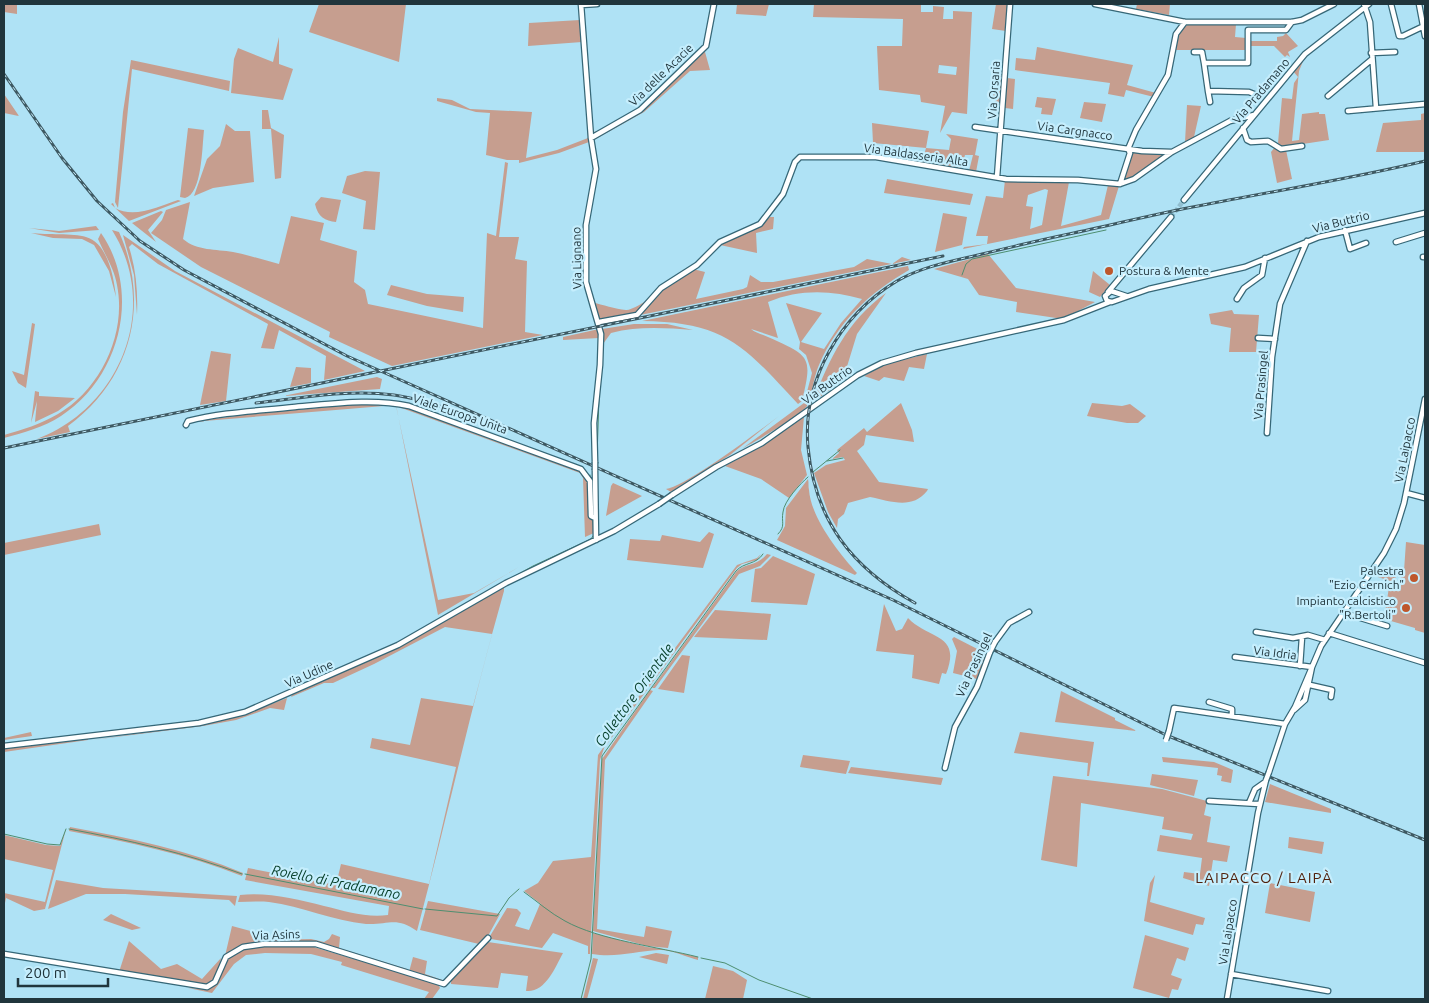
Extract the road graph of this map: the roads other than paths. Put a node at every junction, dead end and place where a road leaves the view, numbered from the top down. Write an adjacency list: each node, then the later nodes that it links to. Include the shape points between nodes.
1 (581, 4): 2 (street); 30 (street, Via Lignano)
2 (598, 4)
3 (714, 4): 30 (street, Via delle Acacie, via 706,46 640,110)
4 (1010, 4): 29 (street, Via Orsaria)
5 (1094, 4): 10 (street)
6 (1334, 4): 11 (street, via 1302,20)
7 (1391, 4): 12 (street, via 1400,36)
8 (1419, 4): 12 (street)
9 (1367, 5): 16 (street); 21 (street, Via Pradamano, via 1305,54)
10 (1185, 22): 11 (street); 32 (street, via 1176,34 1168,75)
11 (1290, 22): 18 (street, via 1278,30 1248,30 1248,63)
12 (1424, 26): 13 (street)
13 (1425, 36)
14 (1194, 52): 18 (street, via 1202,52)
15 (1395, 52): 16 (street)
16 (1371, 53): 17 (street)
17 (1371, 60): 20 (street); 24 (street)
18 (1204, 63): 19 (street)
19 (1208, 91): 21 (street, via 1249,92); 22 (street)
20 (1328, 96)
21 (1266, 101): 26 (street, Via Pradamano)
22 (1210, 102)
23 (1425, 104): 24 (street)
24 (1376, 108): 25 (street)
25 (1348, 111)
26 (1254, 115): 28 (street, Via Pradamano); 33 (street, Via Baldasseria Alta, via 1230,121)
27 (975, 127): 29 (street, Via Cargnacco)
28 (1243, 128): 31 (street, via 1250,142 1268,142 1282,149); 36 (street, Via Pradamano)
29 (1001, 130): 32 (street, Via Cargnacco); 34 (street, Via Orsaria)
30 (591, 138): 52 (street, Via Lignano, via 596,169 586,226 586,282)
31 (1302, 146)
32 (1128, 148): 33 (street, Via Cargnacco); 35 (street, via 1130,153)
33 (1172, 152): 35 (street, Via Baldasseria Alta, via 1134,179)
34 (997, 177): 35 (street, Via Baldasseria Alta); 52 (street, Via Baldasseria Alta, via 876,157 800,157 780,199 760,224 720,242 697,265 661,288 638,315)
35 (1120, 184)
36 (1184, 200)
37 (1425, 214): 39 (street, Via Buttrio)
38 (1171, 217): 45 (street)
39 (1345, 230): 41 (street, Via Buttrio); 43 (street, via 1350,249)
40 (1425, 233): 42 (street)
41 (1307, 241): 44 (street, Via Buttrio); 54 (street, Via Prasingel, via 1282,296)
42 (1396, 242)
43 (1366, 243)
44 (1265, 258): 48 (street, Via Buttrio, via 1238,269); 49 (street, via 1262,275 1244,288)
45 (1117, 281): 46 (street); 47 (street)
46 (1115, 293): 47 (street, Via Buttrio); 48 (street, Via Buttrio); 50 (street)
47 (1107, 294): 50 (street); 51 (street, Via Buttrio)
48 (1126, 296): 50 (street, Via Buttrio)
49 (1237, 299)
50 (1112, 301): 51 (street, Via Buttrio)
51 (1094, 306): 64 (street, Via Buttrio, bridge, via 1064,320 889,360 864,371 762,443)
52 (599, 322): 63 (street, Via Lignano, bridge, via 601,353 594,422)
53 (1258, 338): 54 (street, Via Prasingel)
54 (1275, 339): 60 (street, Via Prasingel)
55 (1425, 399): 56 (street, Via Laipacco)
56 (1424, 411): 58 (street, Via Laipacco)
57 (186, 425): 63 (street, Viale Europa Unita, via 188,421 221,415 338,404 392,403 409,406 581,469 590,481 592,516)
58 (1419, 427): 59 (street); 61 (street, Via Laipacco)
59 (1425, 428)
60 (1267, 433)
61 (1406, 493): 62 (street, Via Laipacco); 66 (street, Via Laipacco, via 1391,541)
62 (1425, 498)
63 (595, 518): 64 (street, Via Lignano)
64 (596, 540): 83 (street, Via Udine, via 515,578 398,645 245,712 199,723)
65 (1029, 612): 84 (street, Via Prasingel, bridge, via 1009,622 995,642 977,687 955,727)
66 (1344, 613): 67 (street); 69 (street, Via Laipacco)
67 (1387, 626)
68 (1256, 632): 70 (street)
69 (1329, 633): 71 (street, Via Laipacco); 73 (street)
70 (1302, 638): 71 (street, via 1308,636); 74 (street)
71 (1325, 640): 75 (street, Via Laipacco)
72 (1235, 657): 74 (street, Via Idria)
73 (1425, 663)
74 (1300, 666): 75 (street, Via Idria)
75 (1312, 667): 76 (street, Via Laipacco); 79 (street, Via Laipacco)
76 (1310, 685): 77 (street, via 1332,690); 79 (street, Via Laipacco, via 1305,700)
77 (1331, 697)
78 (1209, 702): 80 (street, via 1232,710)
79 (1293, 711): 81 (street, Via Laipacco)
80 (1232, 715): 81 (street); 82 (street, bridge, via 1174,708)
81 (1285, 724): 85 (street, Via Laipacco, bridge)
82 (1164, 742)
83 (4, 746)
84 (945, 768)
85 (1266, 781): 87 (street, Via Laipacco, via 1255,789); 88 (street, Via Laipacco)
86 (1209, 801): 87 (street)
87 (1248, 803): 88 (street)
88 (1259, 804): 91 (street, Via Laipacco)
89 (488, 938): 90 (street, Via Asins, via 444,984 316,944 243,947 223,961 215,982 206,987)
90 (4, 954)
91 (1231, 974): 92 (street, Via Laipacco); 93 (street, Via Laipacco)
92 (1328, 991)
93 (1227, 999)

